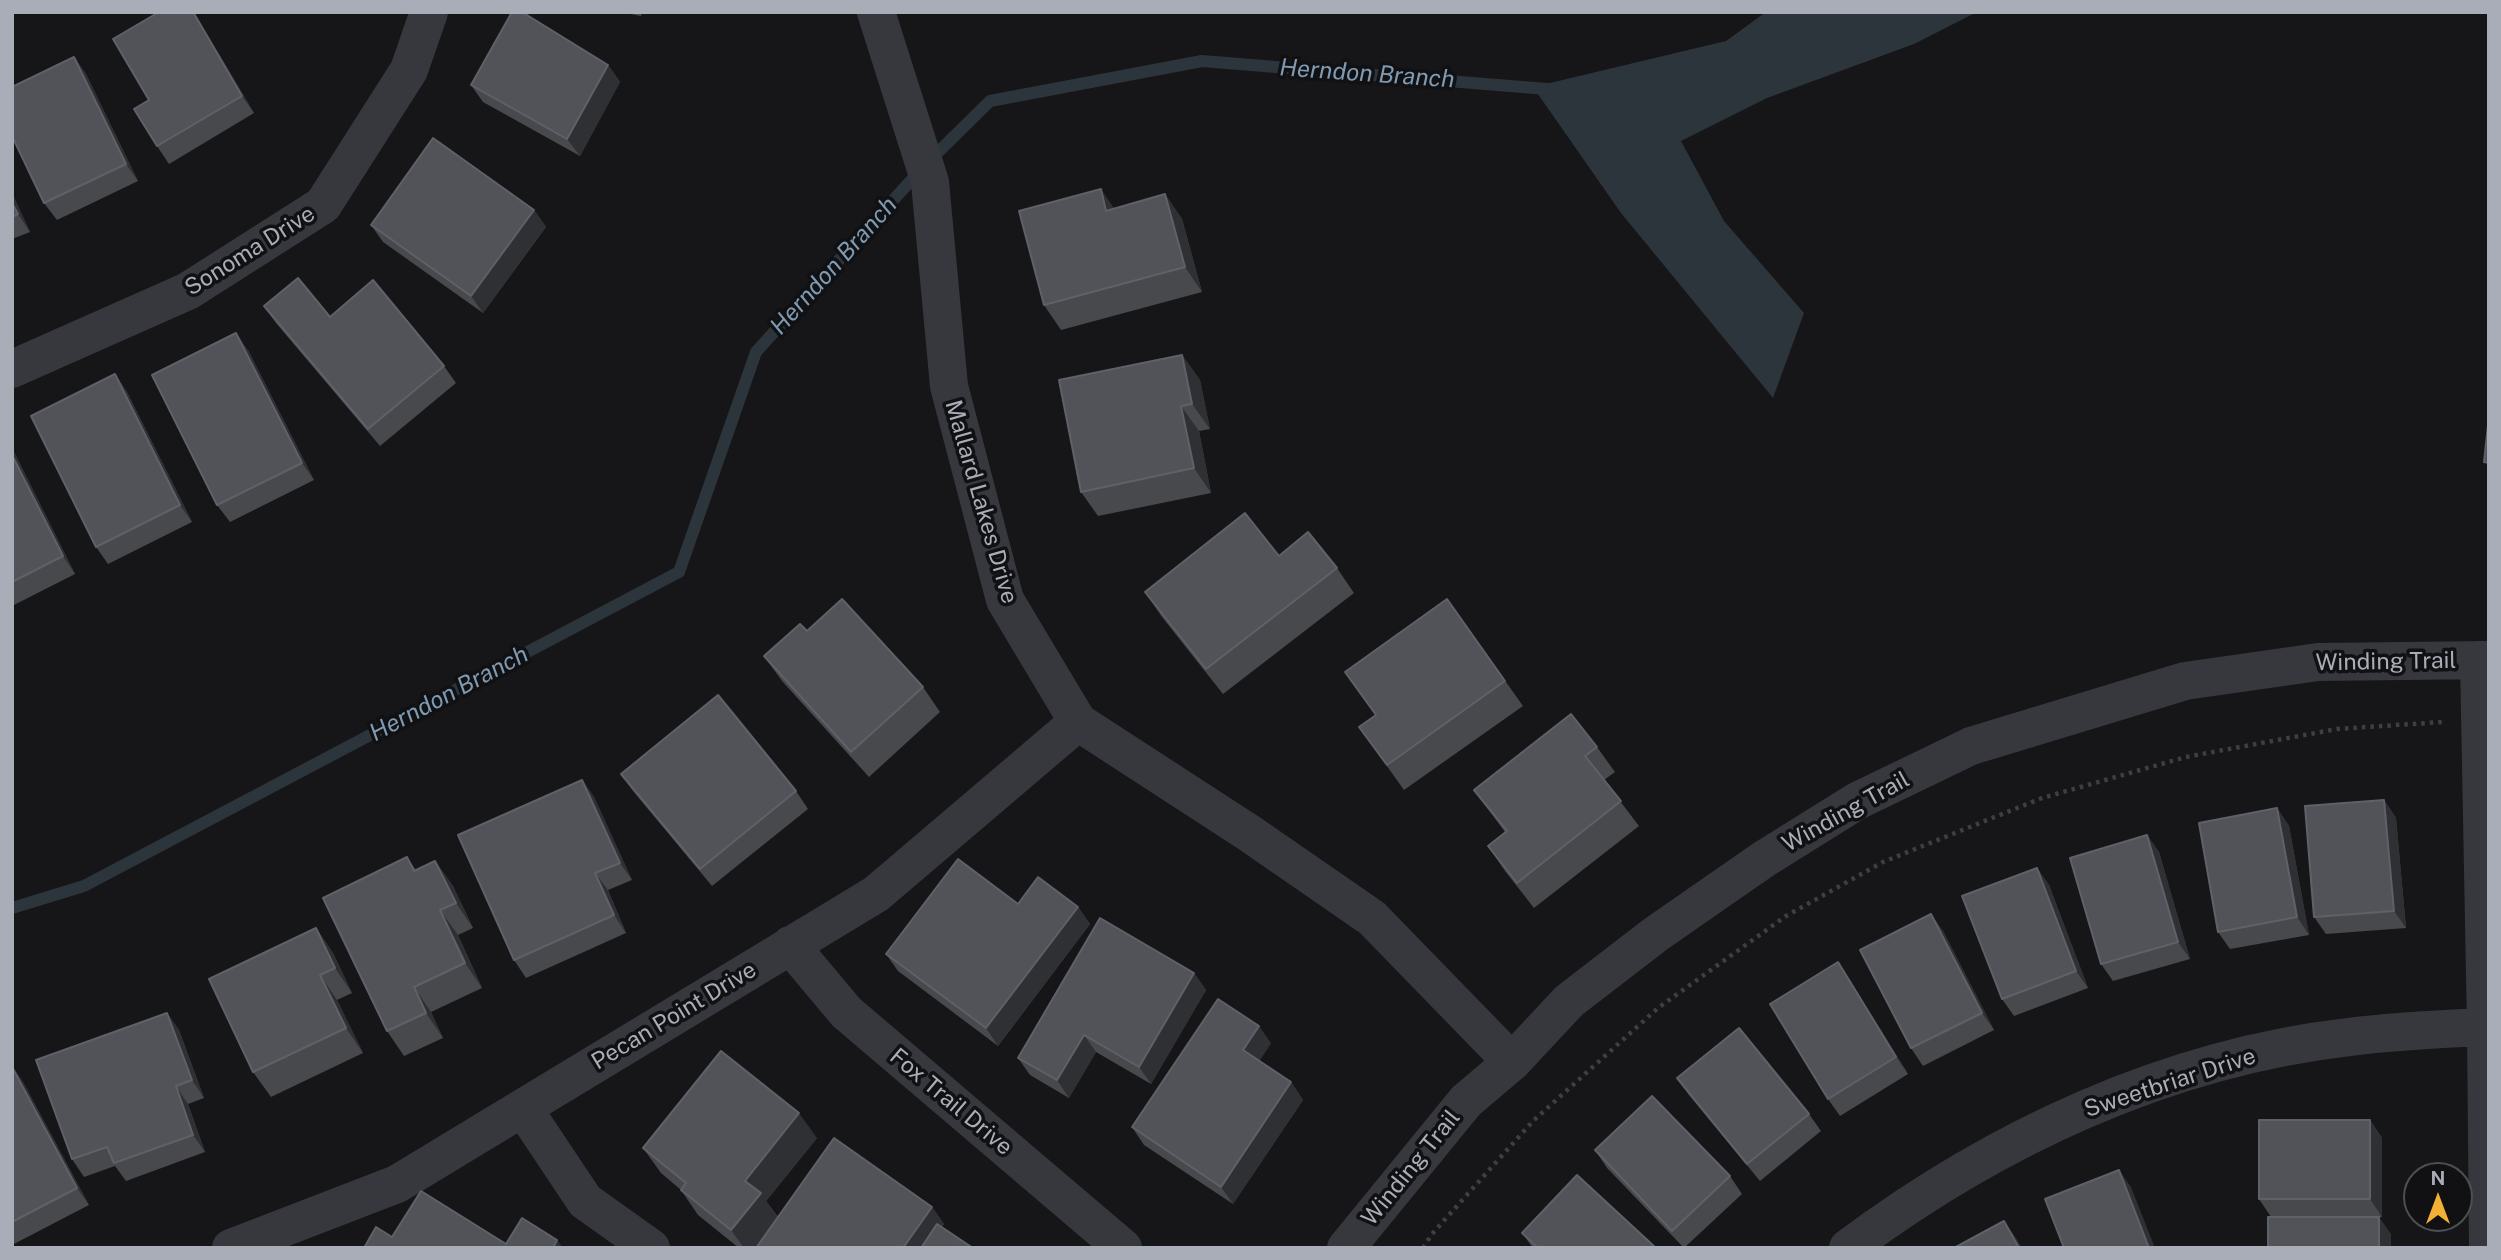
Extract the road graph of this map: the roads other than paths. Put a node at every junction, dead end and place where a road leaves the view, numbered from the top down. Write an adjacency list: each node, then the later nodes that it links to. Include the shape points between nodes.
1 (429, 12): 3 (street, Sonoma Drive, via 409,70 323,205 188,291)
2 (876, 12): 5 (street, Mallard Lakes Drive, via 930,182 949,386 1004,600)
3 (12, 369)
4 (2484, 660): 7 (street); 8 (street, Winding Trail, via 2318,662 2185,681 1971,746 1857,800 1763,859 1569,1002)
5 (1078, 722): 6 (street, Pecan Point Drive, via 876,894); 8 (street, Mallard Lakes Drive, via 1372,918)
6 (790, 945): 9 (street, Pecan Point Drive); 12 (street, Fox Trail Drive, via 846,1012)
7 (2486, 1027): 14 (street, Sweetbriar Drive, via 2347,1037 2232,1060 2143,1087 2014,1142 1894,1213); 15 (street)
8 (1512, 1062): 13 (street, Winding Trail, via 1466,1101)
9 (523, 1108): 10 (street, Pecan Point Drive, via 397,1184); 11 (street, via 585,1201)
10 (240, 1246)
11 (652, 1248)
12 (1123, 1248)
13 (1346, 1248)
14 (1848, 1248)
15 (2488, 1248)

